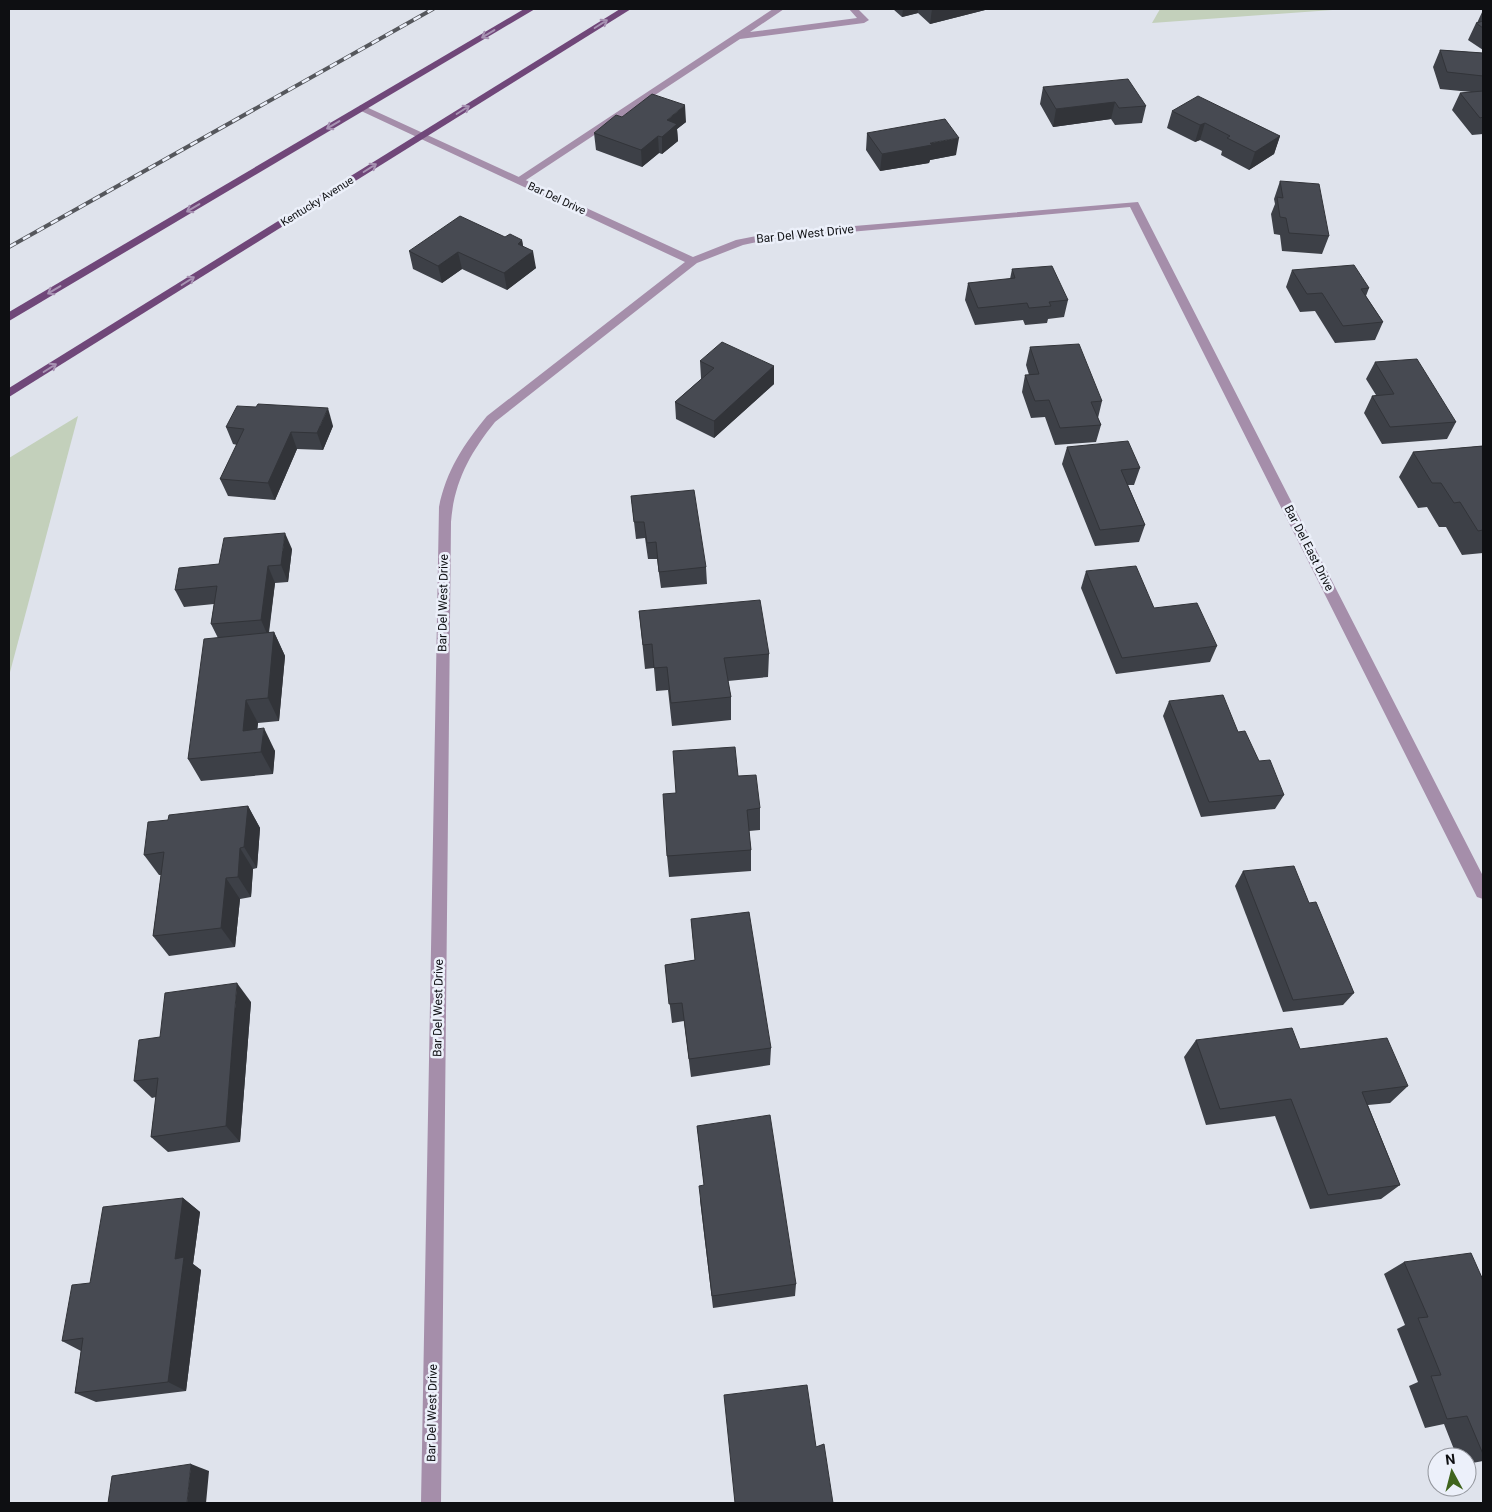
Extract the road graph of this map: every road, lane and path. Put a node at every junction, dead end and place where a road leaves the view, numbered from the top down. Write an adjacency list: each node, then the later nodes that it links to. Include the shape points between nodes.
1 (530, 9): 6 (main road, one-way to 6)
2 (626, 9): 7 (main road, Kentucky Avenue, one-way to 2)
3 (779, 9): 5 (street)
4 (853, 9): 5 (street, via 864,20)
5 (737, 36): 8 (street)
6 (362, 108): 7 (street); 11 (main road, one-way to 11)
7 (422, 136): 8 (street, Bar Del Drive); 12 (main road, Kentucky Avenue, one-way to 7)
8 (519, 180): 10 (street, Bar Del Drive)
9 (1134, 204): 10 (street, Bar Del West Drive, via 771,236 740,242); 13 (street, Bar Del East Drive)
10 (693, 261): 14 (street, Bar Del West Drive, via 491,419 465,451 447,498 444,522)
11 (9, 317)
12 (9, 393)
13 (1483, 892)
14 (431, 1503)

